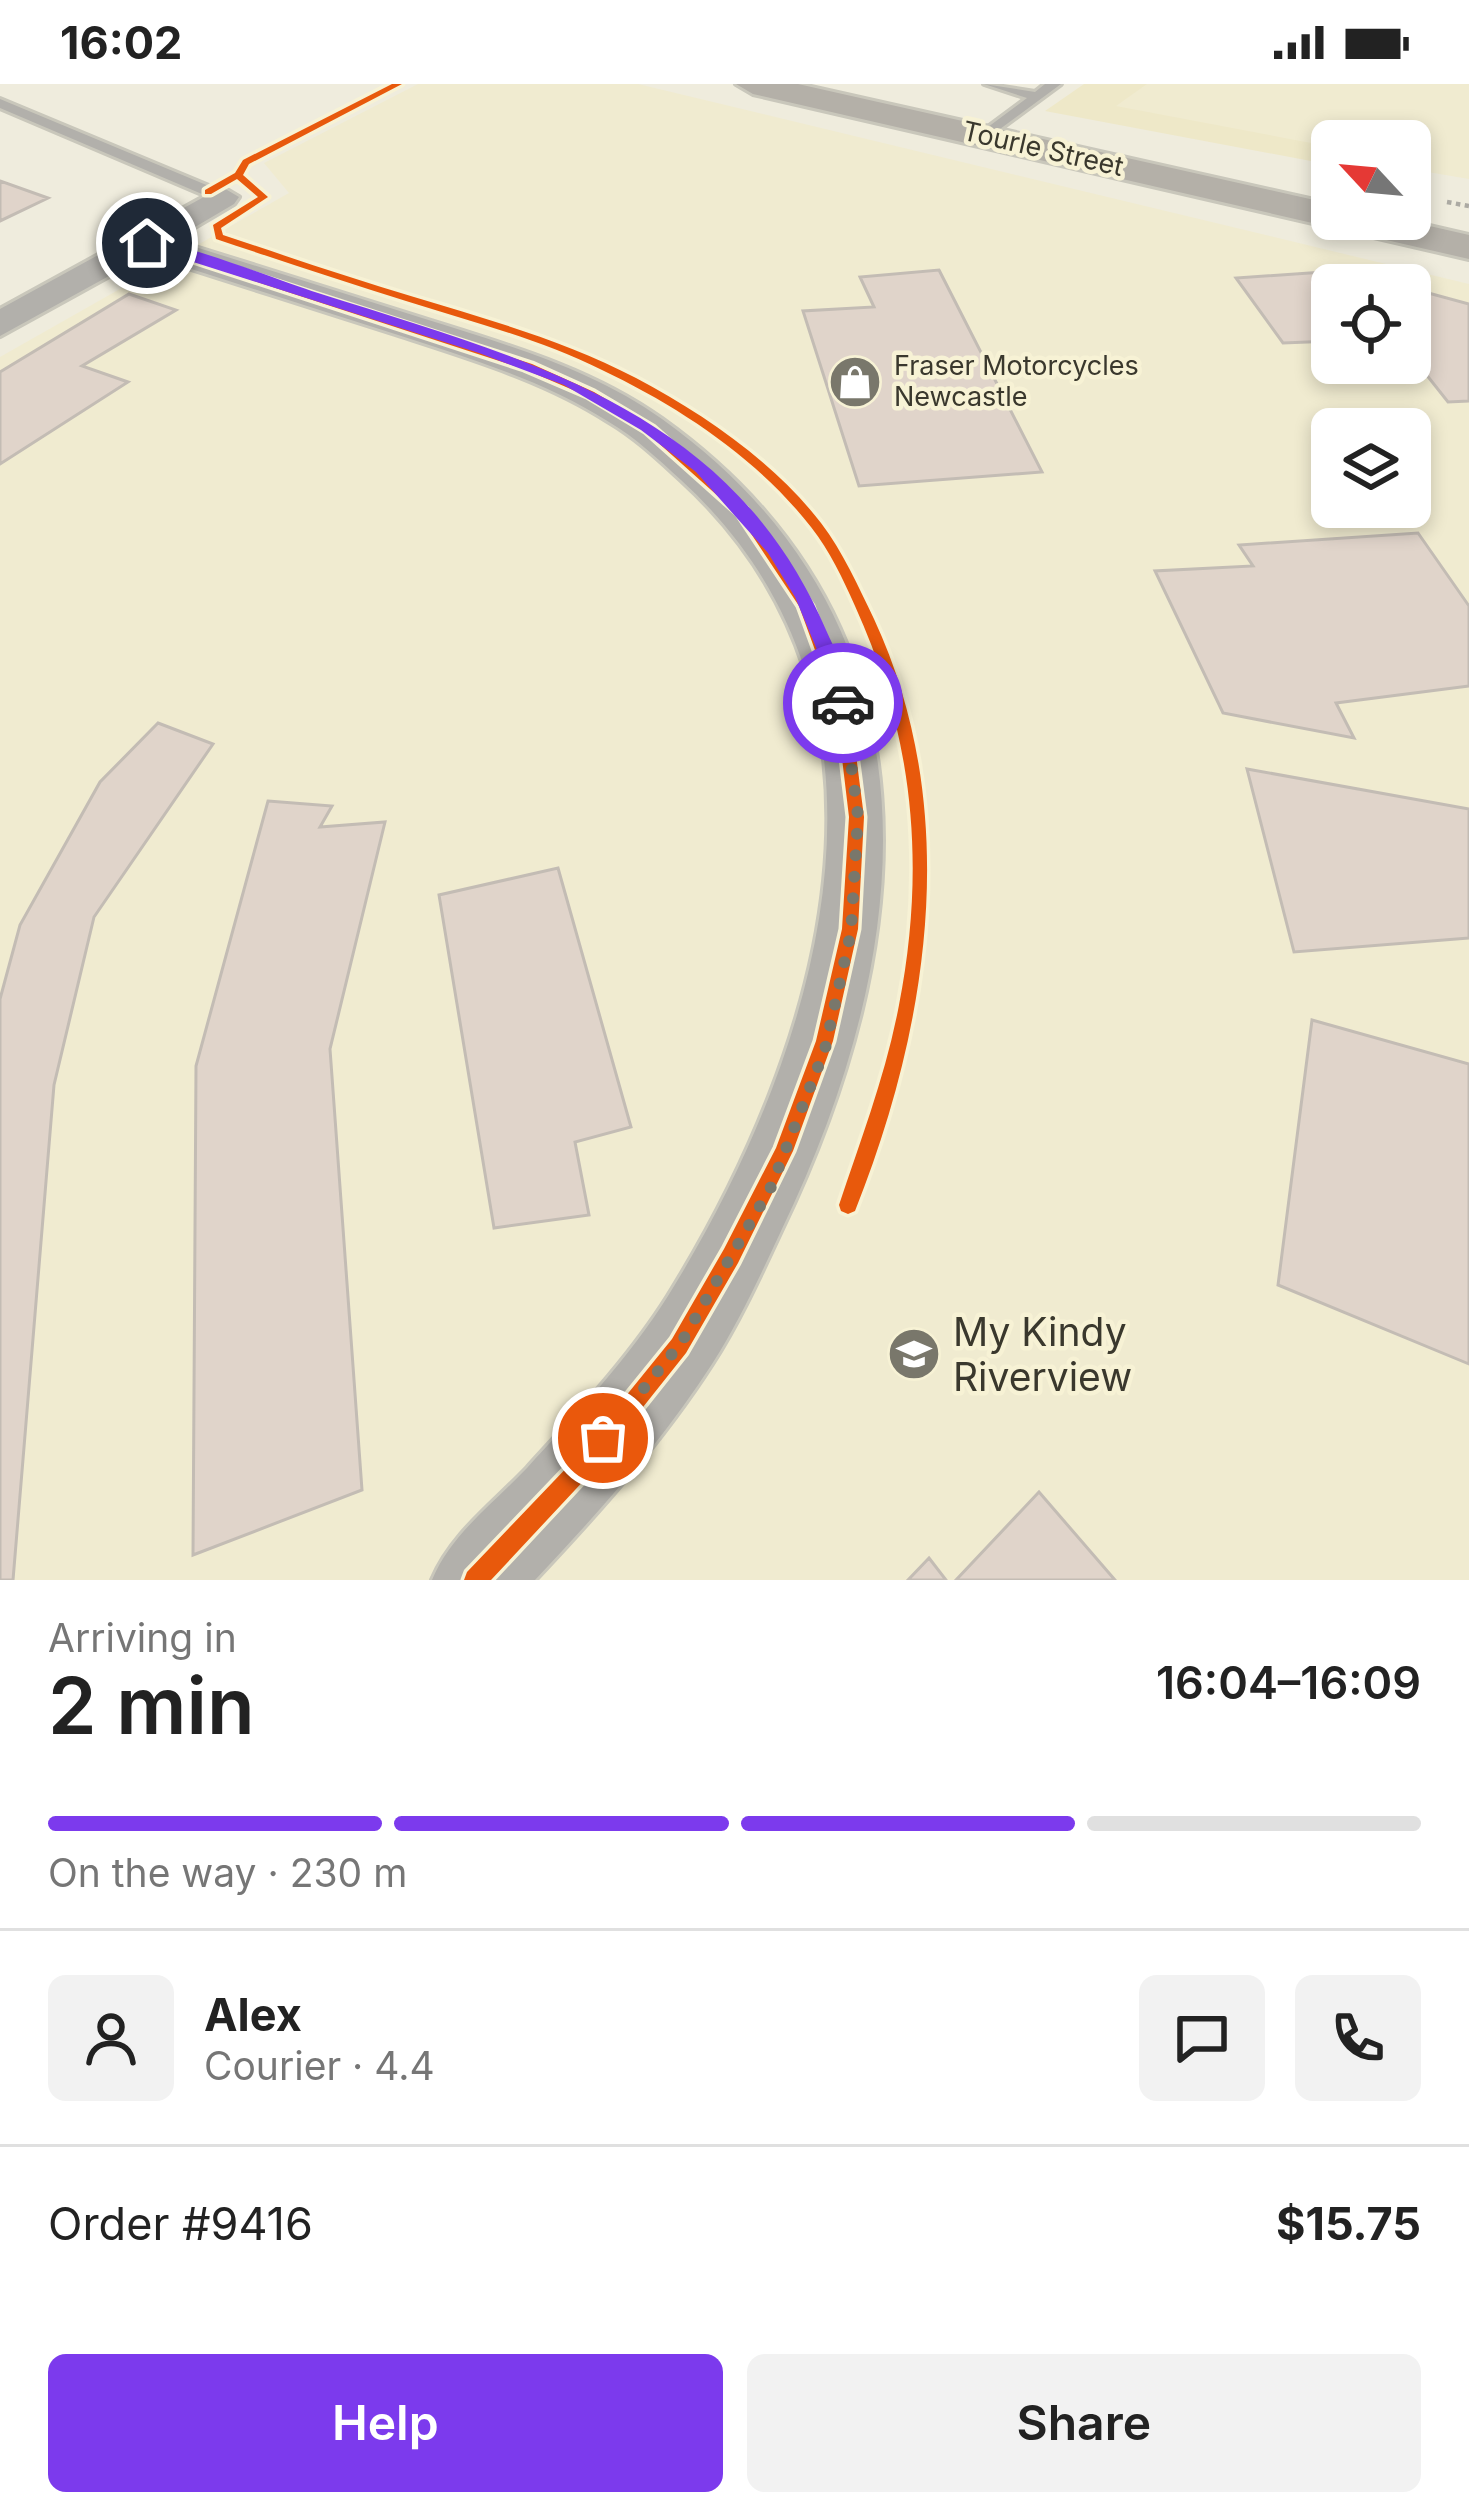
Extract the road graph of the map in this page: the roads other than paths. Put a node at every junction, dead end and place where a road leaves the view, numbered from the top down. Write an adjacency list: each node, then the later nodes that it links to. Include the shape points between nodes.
1 (753, 84): 7 (main road, Tourle Street)
2 (826, 84): 7 (main road, Tourle Street)
3 (991, 84): 5 (lane)
4 (1054, 84): 5 (lane)
5 (1036, 96): 7 (lane)
6 (0, 103): 9 (lane)
7 (994, 130): 8 (main road, Tourle Street); 10 (main road, Tourle Street)
8 (1311, 193)
9 (222, 197): 14 (street)
10 (1311, 211)
11 (1431, 219): 12 (main road)
12 (1469, 227)
13 (1431, 239): 15 (main road)
14 (147, 243): 16 (street); 17 (street, via 505,358 569,382 646,427 701,469 774,550 841,686 858,816 851,932 825,1049 771,1187 681,1343 551,1502)
15 (1469, 248)
16 (0, 325)
17 (475, 1580)

